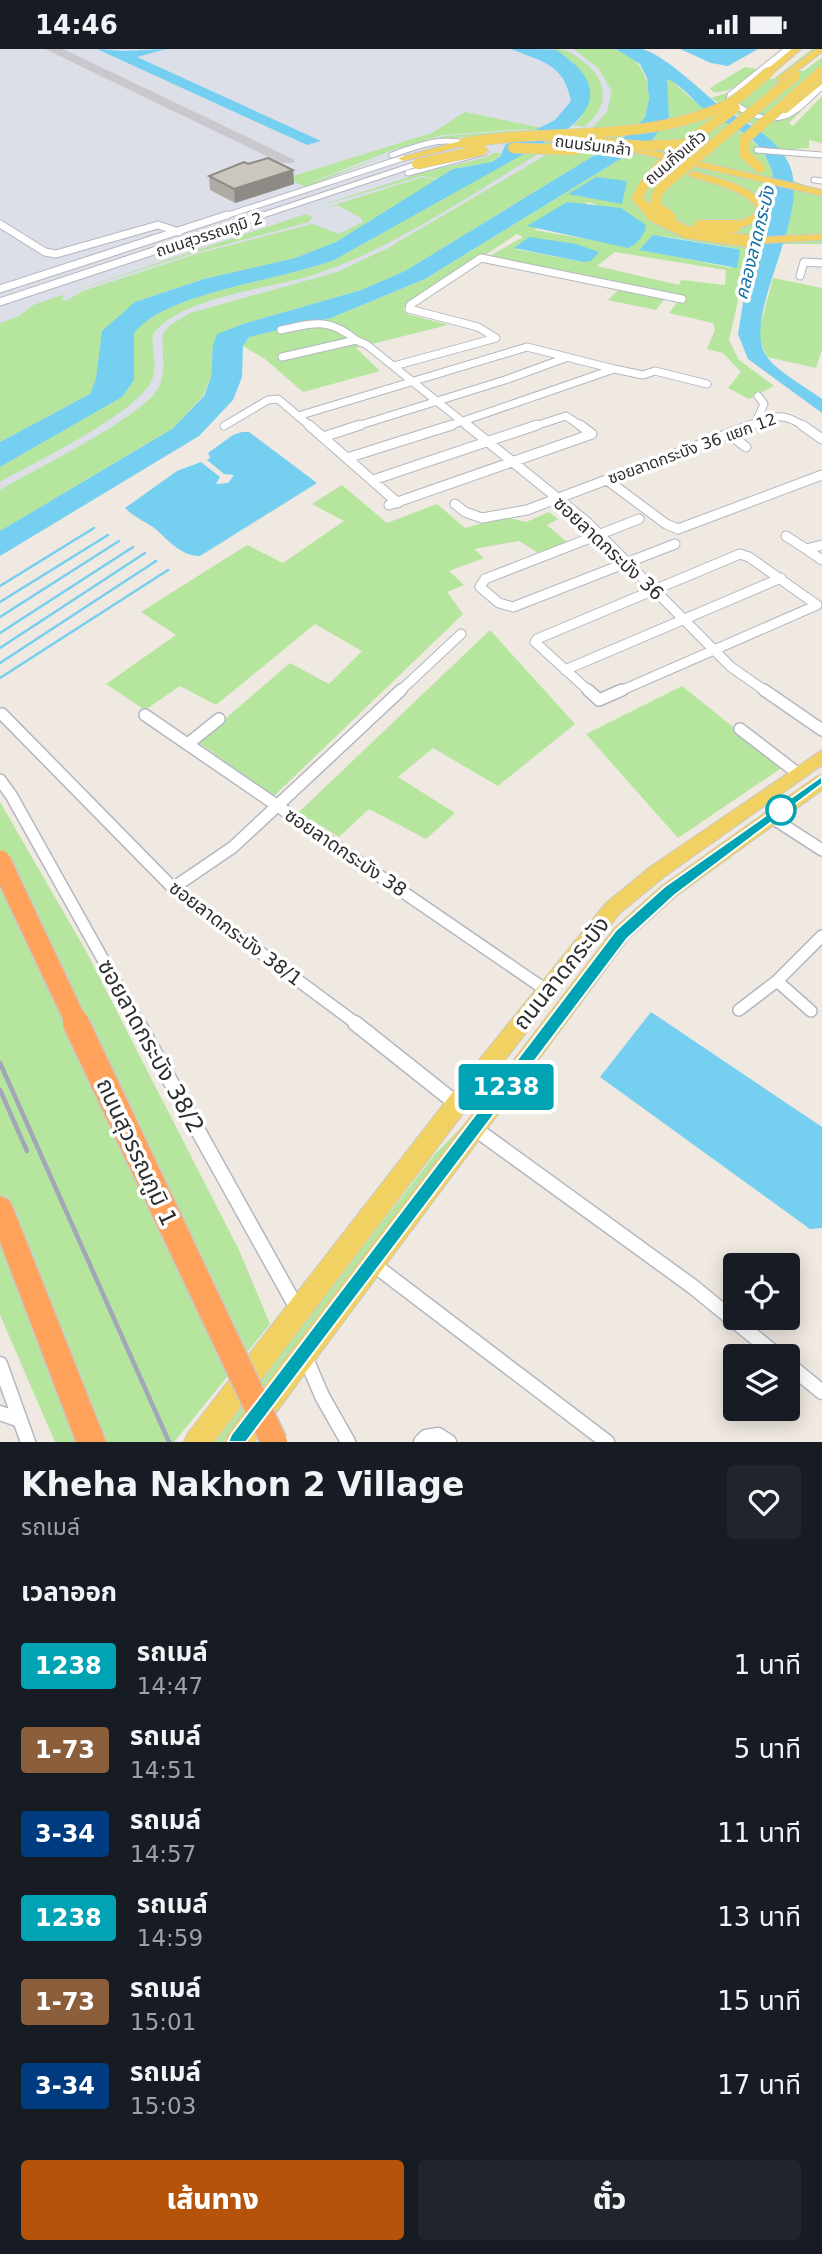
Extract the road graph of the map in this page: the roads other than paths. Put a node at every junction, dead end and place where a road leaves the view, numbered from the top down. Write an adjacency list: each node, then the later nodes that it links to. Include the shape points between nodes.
1 (793, 50): 5 (main road); 7 (main road, via 731,95 732,103 754,114 782,117)
2 (818, 51): 5 (main road); 8 (main road, bridge)
3 (822, 64): 8 (main road, bridge, via 767,107)
4 (822, 71): 17 (main road, bridge, via 745,139 744,154)
5 (774, 77): 9 (main road, bridge, via 711,135 697,142 655,146); 10 (main road, bridge, via 723,107 687,119); 27 (main road, ถนนกิ่งแก้ว, bridge, via 651,175 638,189 637,198 659,221 707,237 748,241)
6 (822, 81): 17 (main road, bridge, via 750,144 751,155)
7 (822, 86)
8 (731, 128): 18 (main road, bridge, via 663,186 655,205 667,217 705,227 736,226 757,217 762,210 760,202 751,195)
9 (571, 141): 10 (main road, ถนนร่มเกล้า, bridge); 21 (main road, ถนนร่มเกล้า, bridge, via 628,148)
10 (464, 143): 15 (main road, ถนนร่มเกล้า)
11 (816, 146): 13 (street)
12 (757, 150): 13 (street)
13 (810, 152): 14 (street)
14 (822, 155)
15 (403, 158): 22 (street, ถนนสุวรรณภูมิ 2)
16 (417, 164): 18 (main road, ถนนร่มเกล้า, bridge, via 478,151 548,148 621,157); 23 (street, ถนนสุวรรณภูมิ 2)
17 (761, 168): 21 (main road)
18 (690, 173): 24 (main road, ถนนร่มเกล้า)
19 (814, 180): 20 (street)
20 (822, 181)
21 (822, 193)
22 (293, 195): 23 (street, via 422,145 460,139 485,152); 26 (street, ถนนสุวรรณภูมิ 2)
23 (307, 202): 32 (street, ถนนสุวรรณภูมิ 2)
24 (822, 205)
25 (0, 224): 26 (street, via 56,254 158,225)
26 (179, 232): 30 (street, ถนนสุวรรณภูมิ 2)
27 (822, 237)
28 (822, 263): 29 (street, via 804,262)
29 (800, 276)
30 (0, 289)
31 (682, 299): 37 (street, via 481,258 409,309 496,338)
32 (0, 302)
33 (281, 330): 34 (street, ซอยลาดกระบัง 36, via 327,321)
34 (356, 340): 35 (street); 37 (street, ซอยลาดกระบัง 36)
35 (282, 357)
36 (568, 357): 38 (street); 39 (street, via 527,347); 42 (street)
37 (394, 366): 39 (street, ซอยลาดกระบัง 36)
38 (614, 369): 40 (street, via 643,375 655,371); 44 (street)
39 (412, 383): 42 (street, ซอยลาดกระบัง 36); 43 (street)
40 (707, 384)
41 (758, 396): 45 (street, via 764,404)
42 (437, 402): 44 (street, ซอยลาดกระบัง 36); 48 (street)
43 (298, 416): 46 (street, via 274,398); 48 (street)
44 (463, 422): 50 (street, ซอยลาดกระบัง 36); 52 (street)
45 (755, 424): 47 (street, ซอยลาดกระบัง 36 แยก 12); 49 (street, ซอยลาดกระบัง 36 แยก 12, via 784,415)
46 (224, 426)
47 (729, 434): 51 (street); 56 (street, ซอยลาดกระบัง 36 แยก 12)
48 (323, 437): 52 (street)
49 (822, 439)
50 (488, 442): 53 (street, ซอยลาดกระบัง 36); 53 (street, via 566,417 592,436); 55 (street)
51 (746, 447)
52 (347, 457): 55 (street)
53 (514, 463): 55 (street, via 394,504); 57 (street, ซอยลาดกระบัง 36)
54 (822, 475): 56 (street, via 677,529)
55 (373, 480)
56 (607, 480): 57 (street, ซอยลาดกระบัง 36 แยก 12)
57 (557, 498): 58 (street, ซอยลาดกระบัง 36 แยก 12, via 483,519 468,515); 60 (street, ซอยลาดกระบัง 36)
58 (455, 504)
59 (639, 519): 60 (street)
60 (600, 535): 66 (street, ซอยลาดกระบัง 36); 66 (street, via 479,584 486,594 513,607)
61 (786, 536): 64 (street)
62 (674, 544): 66 (street)
63 (821, 545): 64 (street)
64 (806, 549): 65 (street)
65 (822, 560)
66 (626, 562): 68 (street, ซอยลาดกระบัง 36)
67 (781, 578): 68 (street, via 740,554); 69 (street); 71 (street, via 817,605)
68 (654, 590): 69 (street, ซอยลาดกระบัง 36); 72 (street, via 537,639)
69 (684, 619): 71 (street, ซอยลาดกระบัง 36); 72 (street)
70 (461, 633): 83 (street)
71 (715, 652): 72 (street, via 599,701); 77 (street, ซอยลาดกระบัง 36)
72 (565, 670)
73 (2, 714): 87 (street, ซอยลาดกระบัง 38/1)
74 (145, 715): 78 (street, ซอยลาดกระบัง 38)
75 (219, 719): 78 (street)
76 (740, 729): 80 (street)
77 (822, 730)
78 (189, 743): 83 (street, ซอยลาดกระบัง 38)
79 (822, 756): 80 (main road, ถนนลาดกระบัง)
80 (796, 772): 90 (main road, ถนนลาดกระบัง, via 635,889 593,931)
81 (0, 780): 99 (street, ซอยลาดกระบัง 38/2)
82 (822, 781): 84 (main road, ถนนลาดกระบัง)
83 (278, 806): 87 (street, via 226,853); 90 (street, ซอยลาดกระบัง 38)
84 (771, 817): 85 (street); 94 (main road, ถนนลาดกระบัง, via 637,918)
85 (822, 851)
86 (0, 862): 111 (highway, ถนนสุวรรณภูมิ 1, bridge)
87 (173, 888): 95 (street, ซอยลาดกระบัง 38/1)
88 (822, 936): 89 (street)
89 (777, 981): 91 (street); 92 (street)
90 (546, 990): 93 (main road, ถนนลาดกระบัง)
91 (739, 1010)
92 (811, 1011)
93 (520, 1025): 94 (main road); 95 (main road, ถนนลาดกระบัง)
94 (544, 1036): 96 (main road, ถนนลาดกระบัง)
95 (457, 1104): 99 (main road, ถนนลาดกระบัง)
96 (474, 1128): 98 (main road, ถนนลาดกระบัง); 100 (street, via 692,1286)
97 (0, 1208): 108 (highway)
98 (373, 1264): 101 (main road, ถนนลาดกระบัง); 115 (street)
99 (299, 1313): 109 (main road, ถนนลาดกระบัง)
100 (763, 1344)
101 (304, 1354): 110 (main road, ถนนลาดกระบัง); 112 (street)
102 (0, 1364): 106 (street)
103 (800, 1374): 104 (street)
104 (822, 1392)
105 (0, 1412): 106 (street)
106 (20, 1420): 107 (street)
107 (28, 1442)
108 (91, 1442)
109 (197, 1442)
110 (238, 1442)
111 (274, 1442)
112 (348, 1442)
113 (421, 1442): 114 (street, via 439,1434)
114 (449, 1442)
115 (607, 1442)

